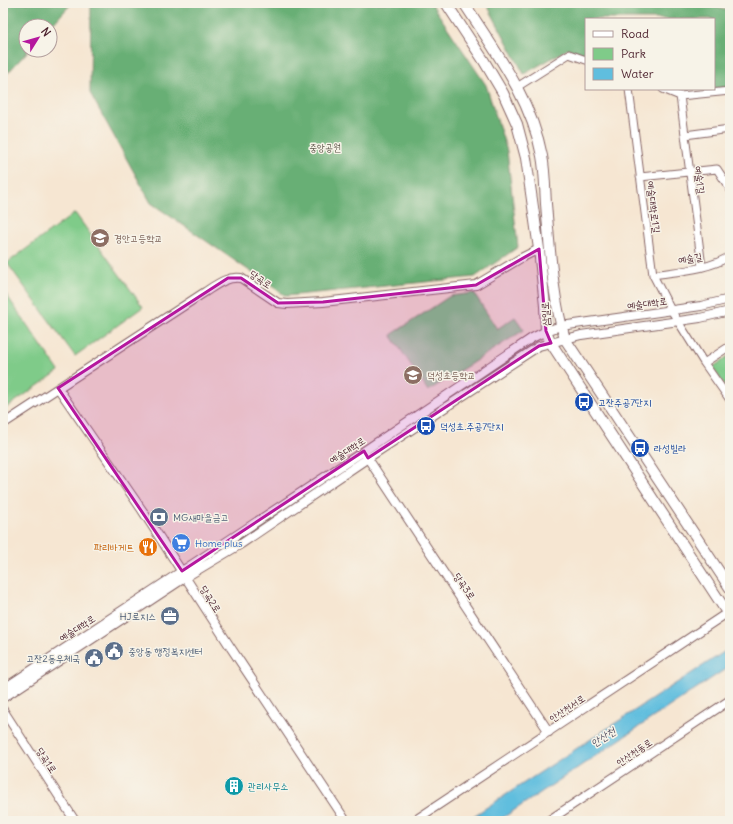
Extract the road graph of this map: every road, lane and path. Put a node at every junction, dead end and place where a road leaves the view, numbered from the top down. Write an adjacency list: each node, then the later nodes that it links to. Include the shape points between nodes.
1 (446, 3): 14 (main road, 삼일로, via 503,92 517,124 526,158)
2 (464, 3): 4 (main road, 삼일로)
3 (585, 60): 4 (street, via 569,54)
4 (517, 87): 22 (main road, 삼일로, via 533,122 542,156 556,301)
5 (629, 90): 12 (street, 예술대학로1길)
6 (665, 90): 8 (street)
7 (730, 92): 8 (street)
8 (680, 96): 10 (street, 예술1길)
9 (730, 129): 10 (street)
10 (685, 135): 11 (street, 예술1길)
11 (689, 171): 12 (street); 13 (street, via 717,169); 16 (street, 예술1길)
12 (640, 177): 17 (street, 예술대학로1길)
13 (730, 189)
14 (539, 249): 23 (main road, 삼일로); 28 (street, 당곡로, via 476,286 322,302 278,303 241,278 228,278)
15 (730, 256): 16 (street, 예술길)
16 (702, 267): 17 (street, 예술길)
17 (653, 276): 19 (street, 예술대학로1길)
18 (730, 299): 19 (street, 예술대학로)
19 (671, 310): 21 (street, 예술대학로1길); 22 (street, 예술대학로)
20 (730, 311): 21 (street, 예술대학로)
21 (679, 321): 24 (street, 예술대학로, via 582,334); 27 (street, 예술대학로1길)
22 (561, 326): 23 (street, 예술대학로); 24 (main road, 삼일로)
23 (546, 331): 25 (main road, 삼일로); 31 (street, 예술대학로, via 532,338)
24 (565, 339): 25 (street, 예술대학로); 33 (main road, 삼일로)
25 (551, 343): 31 (street, 예술대학로, via 539,346); 34 (main road, 삼일로)
26 (730, 346): 27 (street)
27 (704, 363): 29 (street, 예술대학로1길)
28 (58, 388): 30 (street, 당곡로); 32 (street, 당곡2로)
29 (730, 400)
30 (3, 424)
31 (366, 455): 32 (street, 예술대학로); 39 (street, 당곡3로)
32 (184, 574): 35 (street, 예술대학로); 36 (street, 예술대학로); 41 (street, 당곡2로)
33 (730, 588)
34 (729, 614): 39 (street, 안산천서로)
35 (3, 689)
36 (3, 698)
37 (730, 700): 43 (street, 안산천동로)
38 (3, 710): 40 (street, 당곡1로)
39 (549, 732): 42 (street, 안산천서로)
40 (75, 821)
41 (346, 821)
42 (414, 821)
43 (548, 821)

